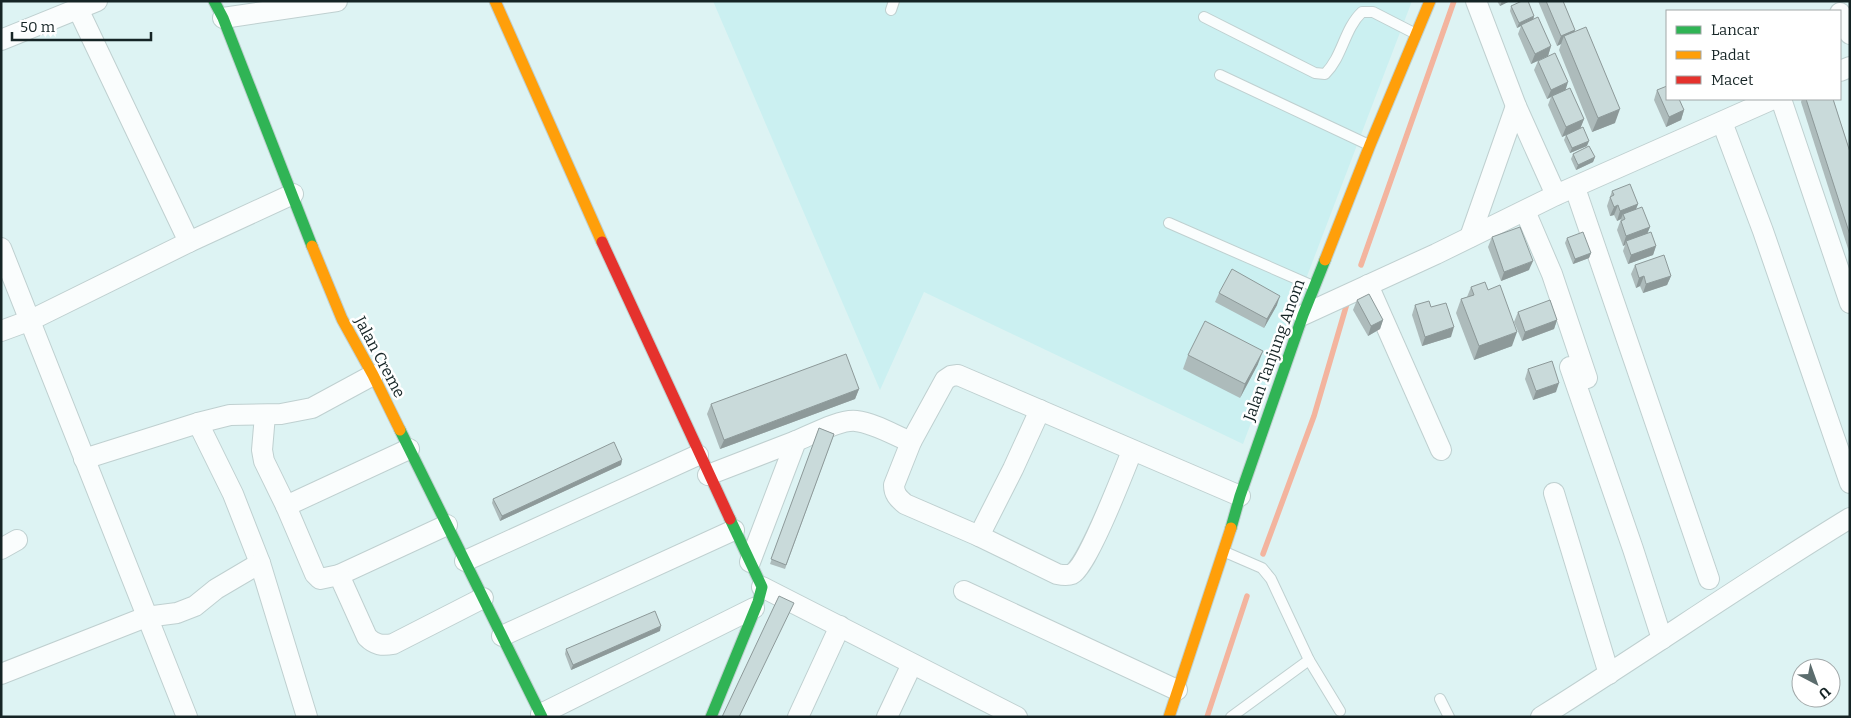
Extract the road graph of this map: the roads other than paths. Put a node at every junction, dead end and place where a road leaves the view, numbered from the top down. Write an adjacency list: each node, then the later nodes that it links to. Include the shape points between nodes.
1 (97, 1): 6 (street)
2 (337, 1): 7 (street)
3 (495, 1): 44 (street)
4 (1430, 1): 11 (street, Jalan Tanjung Anom)
5 (1476, 1): 16 (street)
6 (78, 9): 12 (street); 25 (street)
7 (218, 9): 20 (street, Jalan Creme)
8 (1841, 16): 10 (street)
9 (1204, 17): 11 (lane, via 1315,73 1325,74 1334,64 1354,19 1362,12 1373,12)
10 (1850, 34)
11 (1417, 35): 18 (street, Jalan Tanjung Anom)
12 (1, 40)
13 (1220, 75): 18 (lane)
14 (1770, 100): 17 (street)
15 (1781, 100): 29 (street)
16 (1516, 106): 21 (street); 24 (street)
17 (1722, 122): 19 (street); 47 (street)
18 (1370, 146): 28 (street, Jalan Tanjung Anom)
19 (1575, 188): 21 (street); 60 (street)
20 (293, 194): 25 (street); 34 (street, Jalan Creme, via 342,319)
21 (1556, 195): 22 (street)
22 (1525, 211): 24 (street); 35 (street, via 1552,274)
23 (1169, 223): 28 (lane)
24 (1470, 236): 27 (street)
25 (188, 242): 31 (street)
26 (1, 248): 31 (street)
27 (1368, 285): 30 (street); 42 (street)
28 (1314, 287): 30 (street, Jalan Tanjung Anom)
29 (1850, 302)
30 (1303, 315): 49 (street, Jalan Tanjung Anom)
31 (31, 320): 32 (street); 45 (street)
32 (1, 331)
33 (1570, 367): 68 (street)
34 (373, 375): 37 (street, via 312,408); 41 (street, Jalan Creme)
35 (1588, 378)
36 (1040, 410): 40 (street, via 964,377 951,376 945,380); 43 (street); 54 (street)
37 (265, 415): 38 (street, via 230,415); 50 (street, via 264,461)
38 (198, 423): 45 (street); 58 (street, via 233,494)
39 (796, 441): 40 (street, via 843,422 855,421); 46 (street); 57 (street)
40 (911, 442): 54 (street, via 894,484 898,499)
41 (409, 449): 50 (street); 52 (street, Jalan Creme)
42 (1440, 450)
43 (1132, 451): 49 (street); 54 (street, via 1106,515 1081,565 1073,574 1057,574)
44 (698, 455): 46 (street); 56 (street)
45 (84, 459): 65 (street)
46 (708, 475): 53 (street)
47 (1850, 483)
48 (1554, 493): 72 (street)
49 (1240, 496): 55 (street, Jalan Tanjung Anom)
50 (286, 506): 59 (street, via 317,577 325,580)
51 (1850, 518): 68 (street)
52 (447, 525): 56 (street, Jalan Creme); 59 (street)
53 (734, 530): 57 (street); 67 (street)
54 (979, 536)
55 (1224, 552): 69 (lane, via 1262,568 1272,579); 73 (street, Jalan Tanjung Anom)
56 (465, 561): 63 (street, Jalan Creme)
57 (750, 562): 61 (street)
58 (260, 563): 65 (street, via 216,589 195,606 177,613); 79 (street)
59 (340, 575): 63 (street, via 367,637 382,646 393,644)
60 (1709, 579)
61 (762, 587): 64 (street); 66 (street)
62 (964, 591): 73 (street)
63 (482, 598): 67 (street, Jalan Creme)
64 (754, 608): 77 (street); 80 (street)
65 (146, 617): 71 (street); 78 (street)
66 (840, 626): 70 (street); 81 (street)
67 (502, 636): 77 (street, Jalan Creme)
68 (1662, 639): 72 (street)
69 (1309, 660): 76 (lane); 85 (lane)
70 (912, 664): 75 (street); 82 (street)
71 (1, 674)
72 (1609, 674): 87 (street)
73 (1177, 690): 84 (street, Jalan Tanjung Anom)
74 (1440, 699): 86 (lane)
75 (985, 709): 83 (street)
76 (1340, 711)
77 (541, 715)
78 (187, 717)
79 (307, 717)
80 (710, 717)
81 (798, 717)
82 (887, 717)
83 (1017, 717)
84 (1169, 717)
85 (1231, 717)
86 (1449, 717)
87 (1541, 717)

